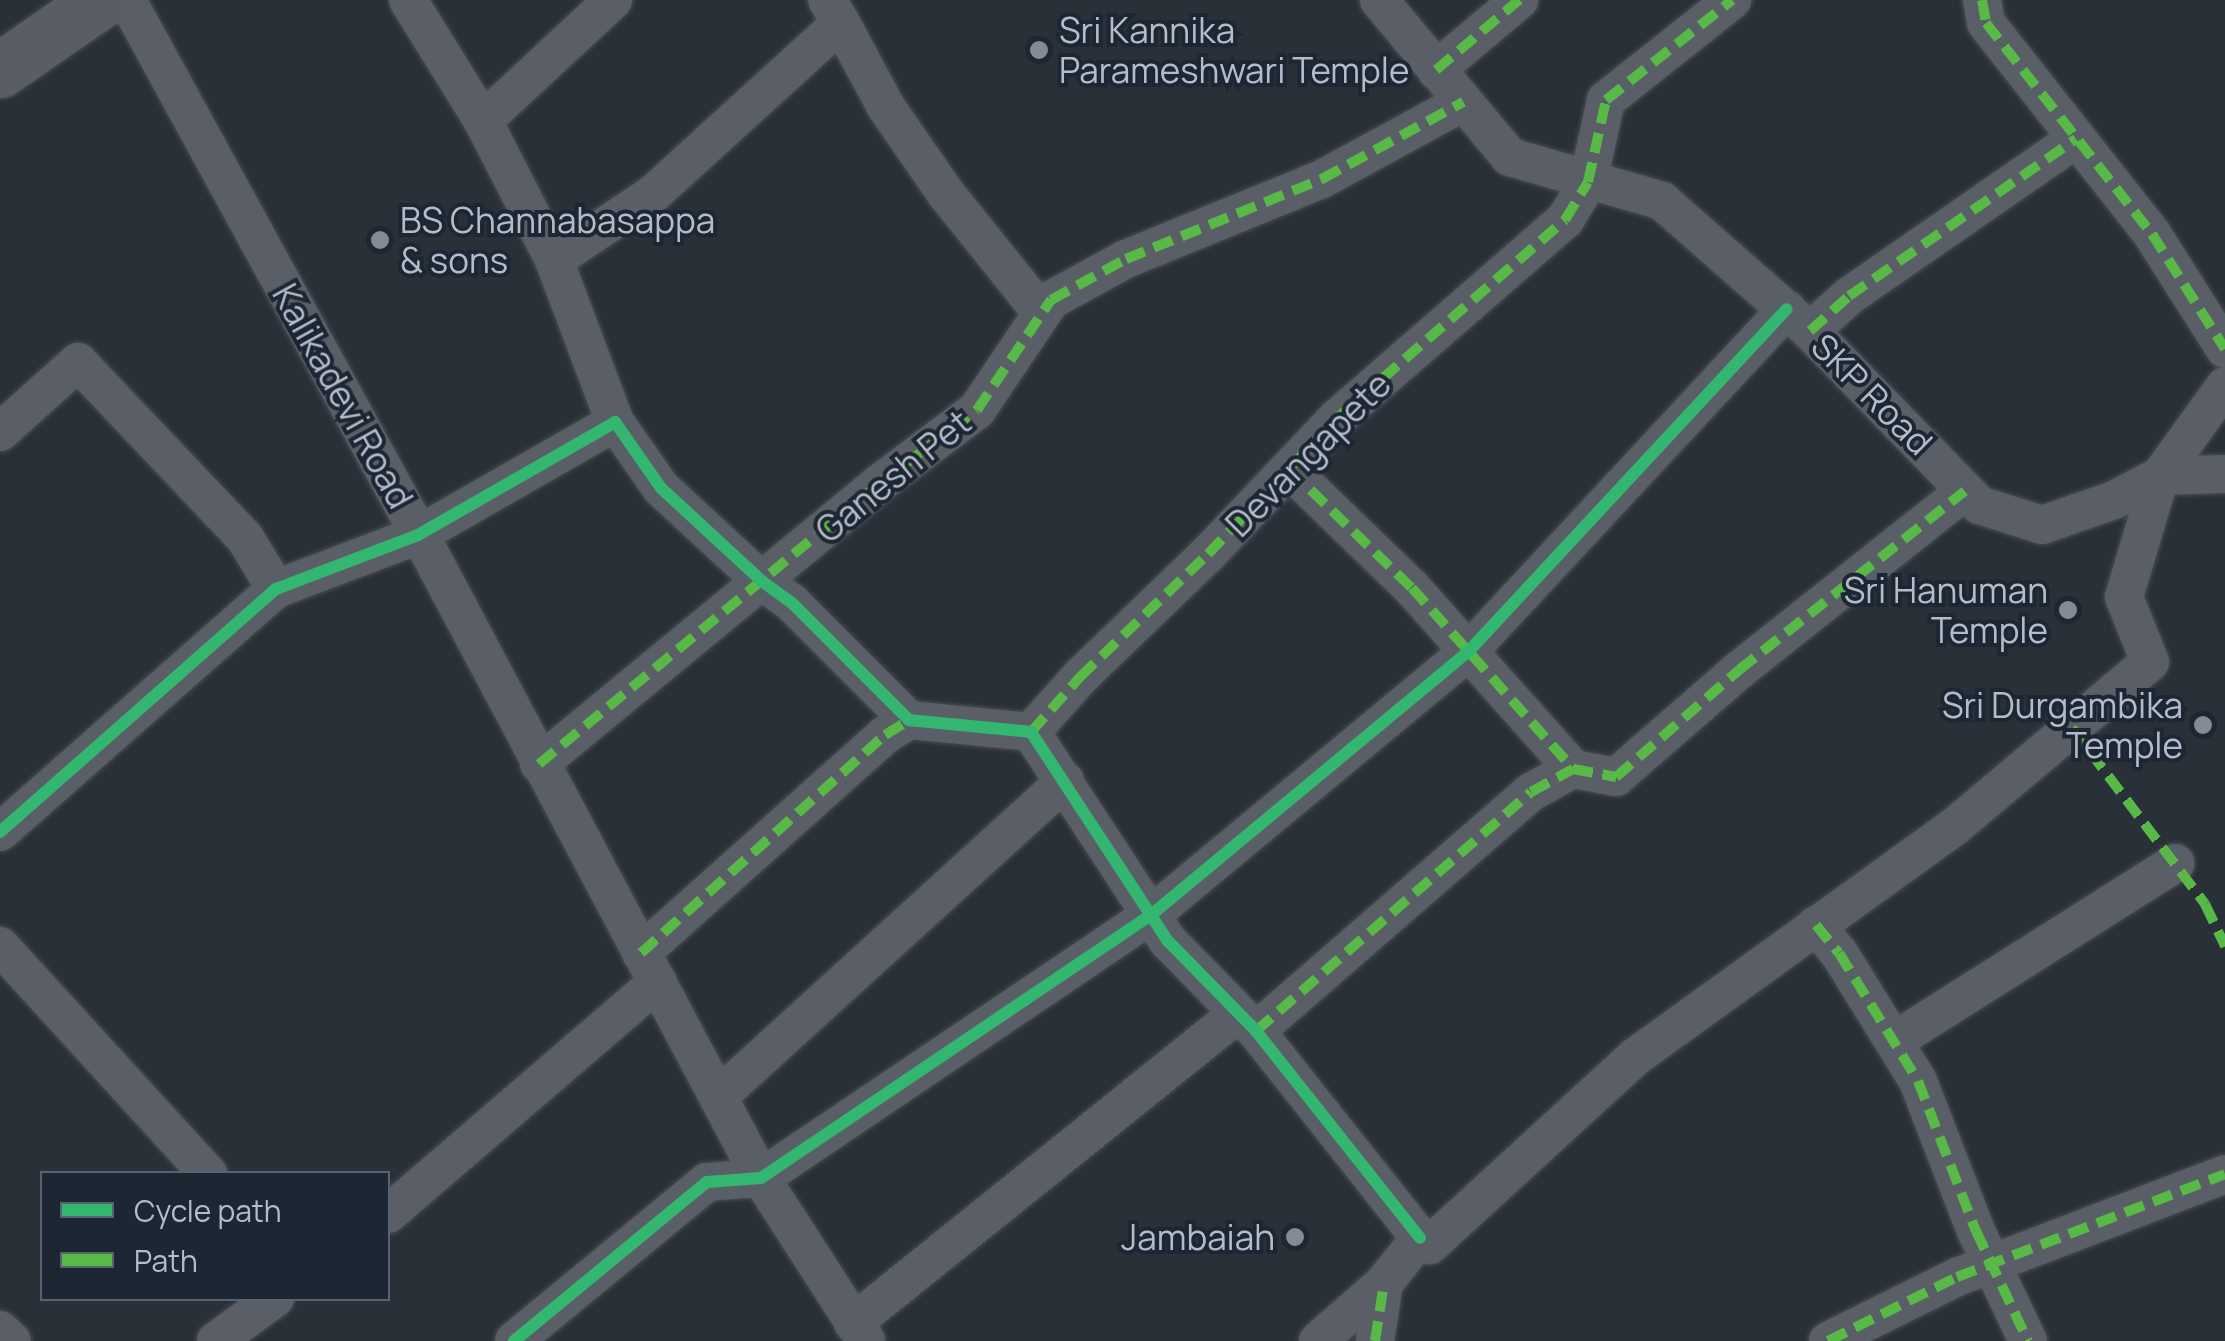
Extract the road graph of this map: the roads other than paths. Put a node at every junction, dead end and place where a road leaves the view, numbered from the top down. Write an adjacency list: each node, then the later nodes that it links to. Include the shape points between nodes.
1 (102, 0): 10 (street)
2 (127, 0): 27 (street, Kalikadevi Road)
3 (408, 0): 13 (street)
4 (613, 0): 13 (street)
5 (1379, 0): 11 (street, SKP Road)
6 (1518, 0): 11 (street)
7 (1732, 0): 15 (street, via 1606,100)
8 (1982, 0): 14 (street, via 1986,23)
9 (834, 11): 16 (street, via 653,194); 17 (street, via 886,107)
10 (0, 70)
11 (1436, 70): 12 (street, SKP Road)
12 (1463, 102): 15 (street, SKP Road, via 1510,156); 17 (street, Ganesh Pet, via 1322,179 1126,259 1051,300)
13 (483, 121): 16 (street)
14 (2076, 139): 18 (street, via 1849,296); 19 (street, via 2152,234)
15 (1588, 182): 18 (street, SKP Road, via 1662,201); 23 (street, Devangapete, via 1565,220 1337,418)
16 (554, 260): 21 (street)
17 (1042, 312): 28 (street, Ganesh Pet, via 978,410)
18 (1798, 320): 26 (street, SKP Road); 30 (street)
19 (2225, 349)
20 (2225, 386): 25 (street)
21 (615, 422): 27 (street); 28 (street, via 661,488)
22 (0, 432): 29 (street, via 78,362 245,538)
23 (1289, 469): 30 (street); 32 (street, Devangapete)
24 (2225, 474): 25 (street)
25 (2160, 476): 26 (street, SKP Road, via 2042,525 1979,505); 39 (street, via 2124,597 2150,662 1954,827)
26 (1966, 490): 34 (street, via 1616,777)
27 (418, 535): 29 (street); 33 (street, Kalikadevi Road)
28 (763, 582): 31 (street); 33 (street, Ganesh Pet)
29 (276, 589): 36 (street)
30 (1468, 652): 34 (street); 38 (street)
31 (909, 720): 32 (street); 41 (street)
32 (1032, 732): 35 (street)
33 (539, 764): 41 (street, Kalikadevi Road)
34 (1573, 769): 42 (street, via 1531,792)
35 (1065, 781): 38 (street); 44 (street)
36 (0, 832)
37 (2176, 863): 43 (street)
38 (1151, 915): 42 (street); 47 (street)
39 (1816, 925): 43 (street); 49 (street, via 1635,1057 1430,1246)
40 (0, 946): 45 (street)
41 (649, 967): 44 (street, Kalikadevi Road); 48 (street)
42 (1246, 1022): 49 (street); 54 (street)
43 (1894, 1042): 50 (street, via 1918,1081)
44 (719, 1096): 47 (street, Kalikadevi Road)
45 (205, 1171)
46 (2225, 1174): 50 (street)
47 (761, 1178): 54 (street, Kalikadevi Road); 57 (street, via 707,1182)
48 (390, 1212)
49 (1420, 1238): 51 (street)
50 (1991, 1264): 60 (street); 61 (street)
51 (1384, 1283): 58 (street); 59 (street)
52 (271, 1301): 56 (street)
53 (0, 1330): 55 (street)
54 (860, 1332)
55 (12, 1341)
56 (216, 1341)
57 (514, 1341)
58 (1318, 1341)
59 (1376, 1341)
60 (1828, 1341)
61 (2028, 1341)

